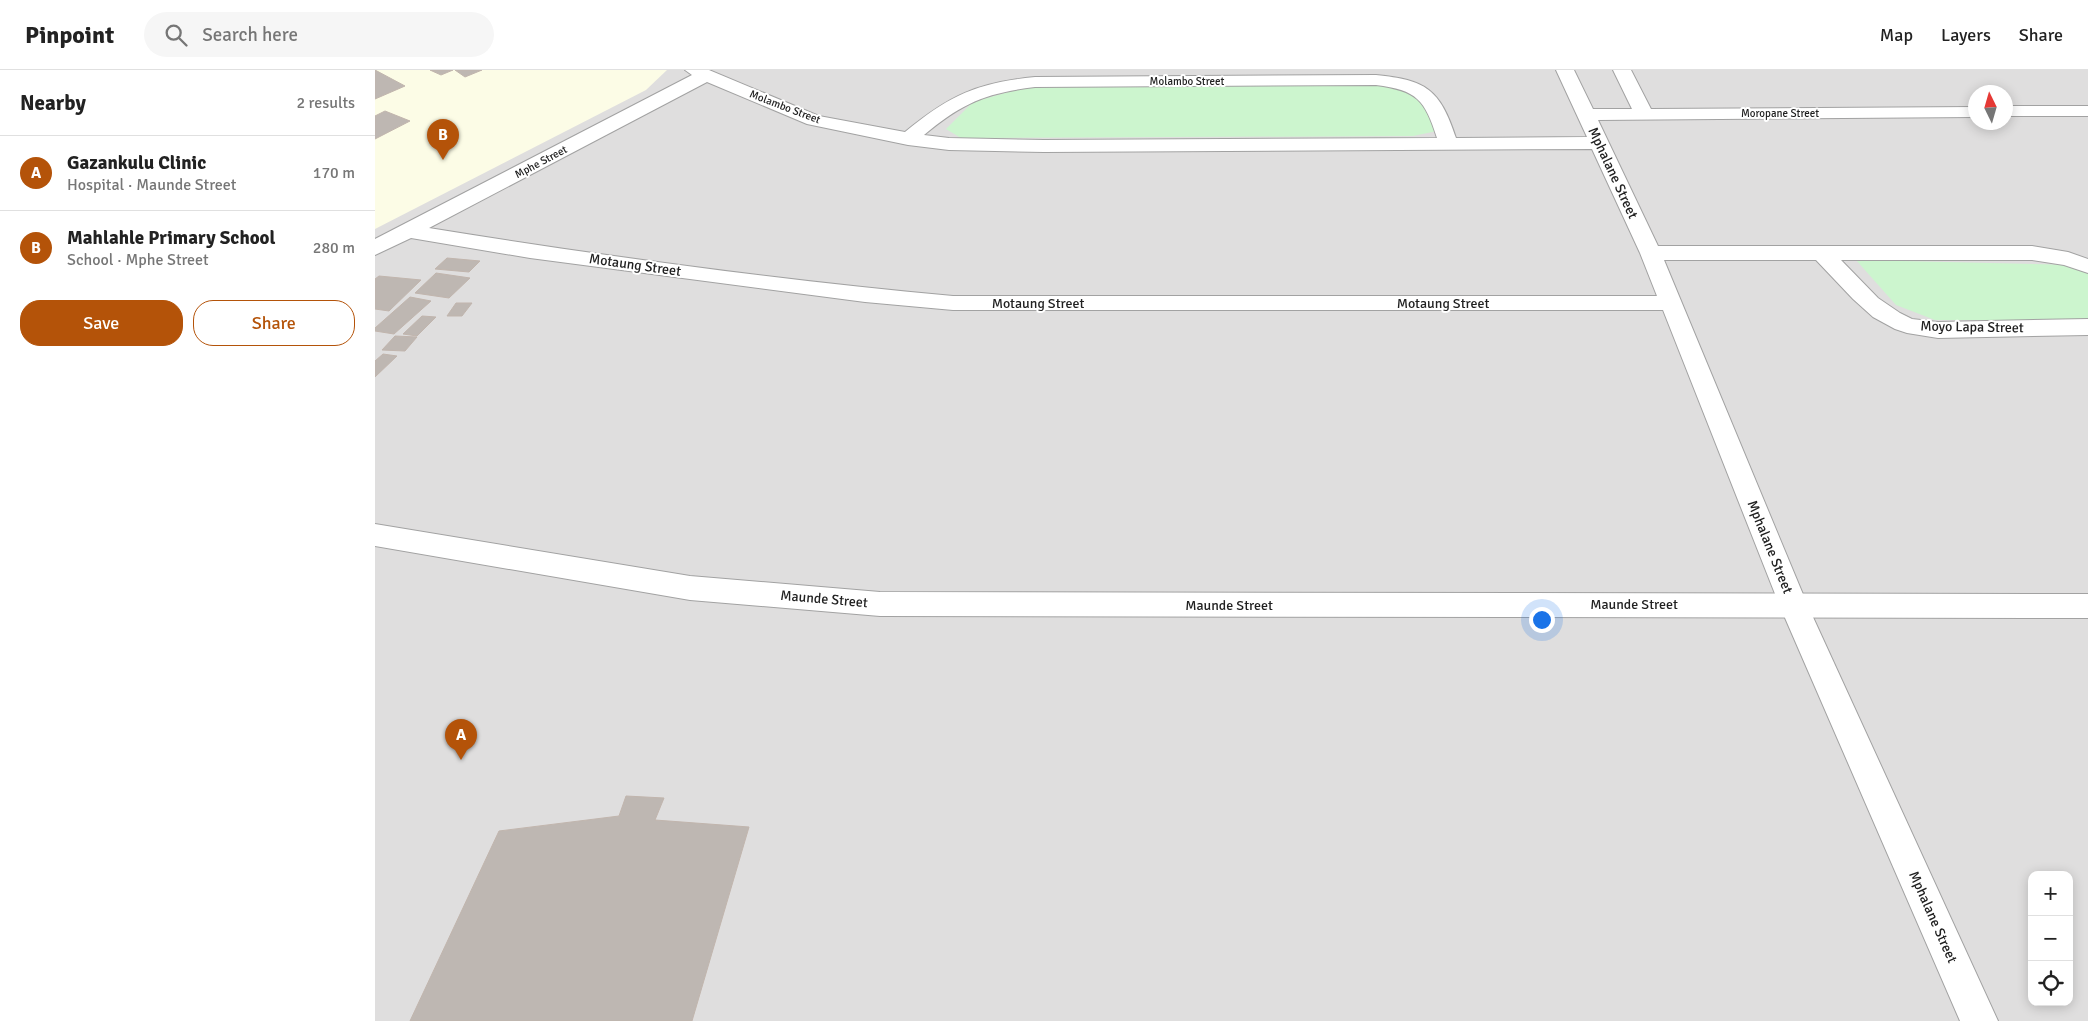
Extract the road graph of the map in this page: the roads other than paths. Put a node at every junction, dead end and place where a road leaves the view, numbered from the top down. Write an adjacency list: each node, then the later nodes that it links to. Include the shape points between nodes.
1 (1565, 70): 8 (street, Mphalane Street)
2 (1622, 70): 7 (street)
3 (700, 73): 9 (street, Molambo Street, via 815,120); 12 (street, Mphe Street)
4 (2013, 111): 5 (street)
5 (2088, 111)
6 (1968, 112): 7 (street, Moropane Street)
7 (1645, 114): 8 (street, Moropane Street)
8 (1585, 115): 11 (street, Mphalane Street)
9 (908, 139): 10 (street, Molambo Street, via 949,144 1044,146); 10 (street, Molambo Street, via 953,103 970,94 1009,84 1376,80 1402,83 1424,94 1439,112)
10 (1448, 143): 11 (street, Molambo Street)
11 (1598, 143): 14 (street, Mphalane Street)
12 (409, 231): 13 (street, Mphe Street); 17 (street, Motaung Street, via 530,251 874,296 953,303)
13 (375, 248)
14 (1651, 253): 15 (street); 17 (street, Mphalane Street)
15 (1824, 255): 16 (street, via 2032,253); 18 (street, Moyo Lapa Street, via 1884,313 1918,328)
16 (2088, 266)
17 (1671, 303): 20 (street, Mphalane Street)
18 (2088, 327)
19 (375, 535): 20 (street, Maunde Street, via 690,588 880,604)
20 (1793, 604): 21 (street, Maunde Street); 22 (street, Mphalane Street)
21 (2088, 606)
22 (1979, 1021)

